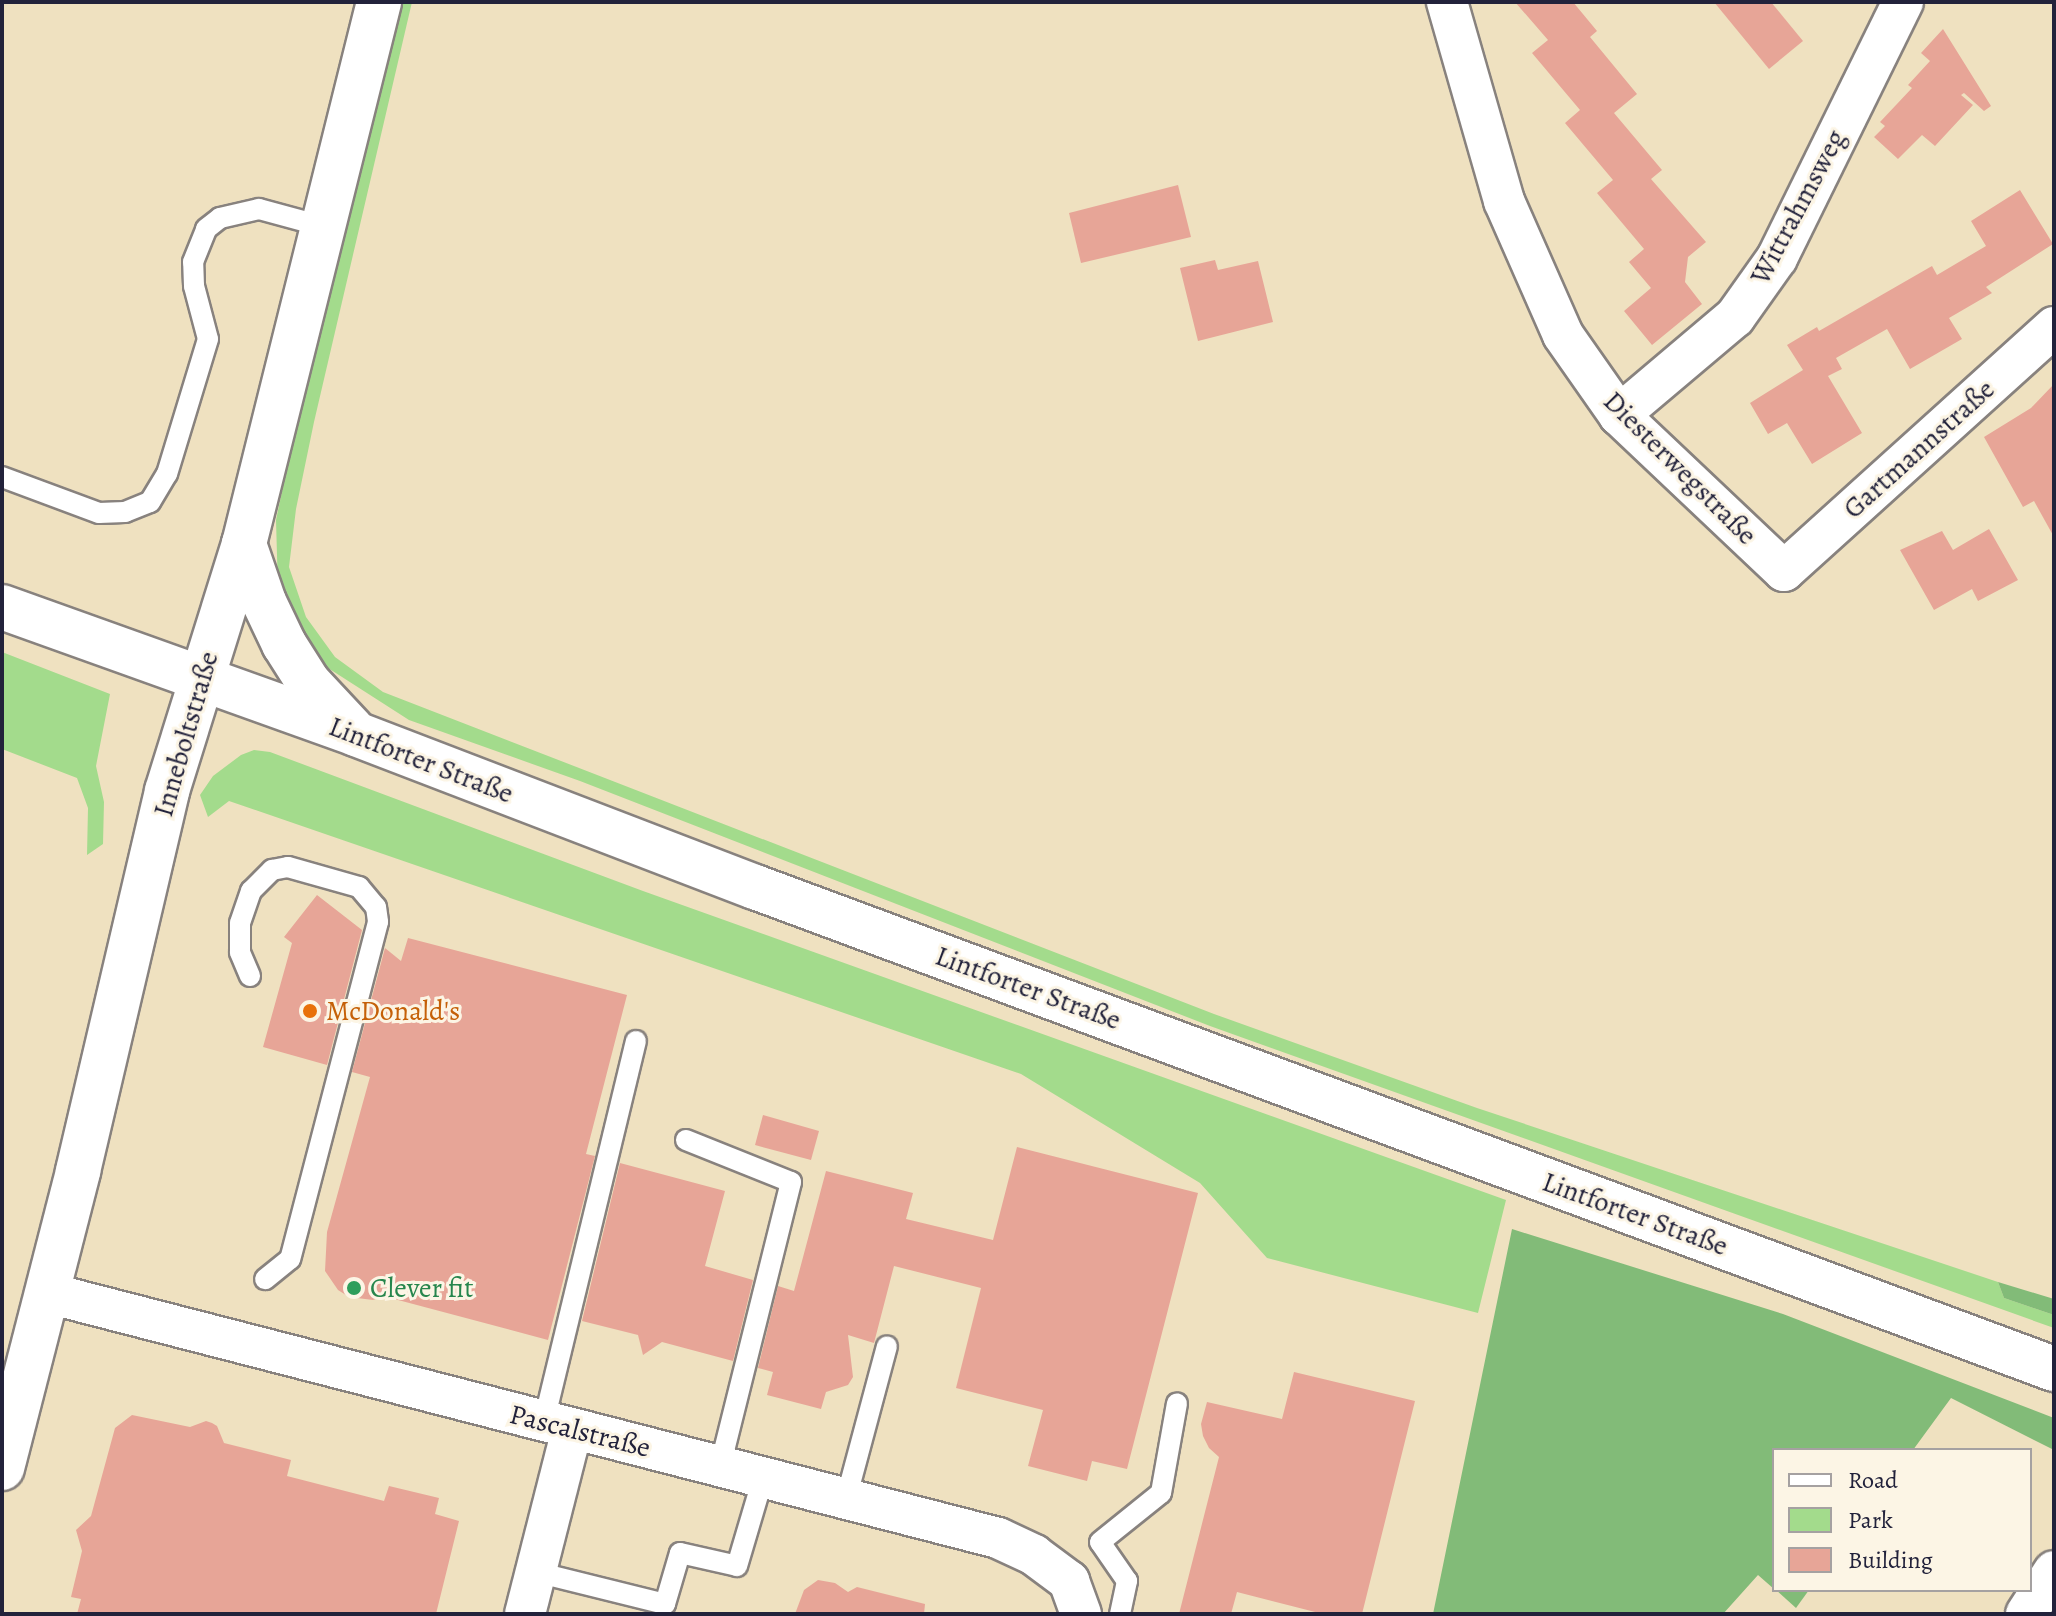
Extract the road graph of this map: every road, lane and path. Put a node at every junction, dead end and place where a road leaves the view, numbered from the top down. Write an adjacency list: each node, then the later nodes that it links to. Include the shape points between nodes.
1 (379, 2): 4 (main road, Inneboltstraße)
2 (1447, 2): 6 (street, Diesterwegstraße, via 1504,201 1563,335)
3 (1903, 2): 6 (street, Wittrahmsweg, via 1777,258 1735,317)
4 (322, 226): 7 (lane, via 259,209 220,218 206,229 193,262 208,339 167,474 150,502 125,512 99,513); 8 (main road, Inneboltstraße)
5 (2054, 327): 9 (street, Gartmannstraße)
6 (1619, 415): 9 (street, Diesterwegstraße)
7 (2, 477)
8 (244, 544): 11 (main road, Inneboltstraße); 12 (main road, via 284,644 308,682)
9 (1784, 571)
10 (2, 607): 11 (main road, Lintforter Straße)
11 (201, 679): 12 (main road, Lintforter Straße); 17 (main road, Inneboltstraße, via 167,791)
12 (356, 734): 19 (main road, Lintforter Straße)
13 (250, 976): 16 (lane, via 240,952 240,923 251,891 272,870 288,867 359,887 376,907 378,922 290,1259)
14 (636, 1041): 21 (lane)
15 (686, 1140): 22 (lane, via 791,1182)
16 (265, 1279)
17 (48, 1293): 21 (street, Pascalstraße); 23 (main road, Inneboltstraße)
18 (887, 1346): 25 (lane)
19 (2054, 1369)
20 (1177, 1403): 30 (lane, via 1161,1493 1100,1542 1127,1581)
21 (558, 1425): 22 (street, Pascalstraße); 27 (street)
22 (720, 1467): 24 (street, Pascalstraße)
23 (2, 1468)
24 (763, 1478): 25 (street, Pascalstraße); 27 (lane, via 737,1566 680,1553 665,1604)
25 (846, 1499): 29 (street, Pascalstraße, via 998,1538 1034,1555 1069,1581)
26 (2054, 1571): 31 (street)
27 (536, 1572): 28 (street)
28 (525, 1614)
29 (1081, 1614)
30 (1120, 1614)
31 (2026, 1614)

